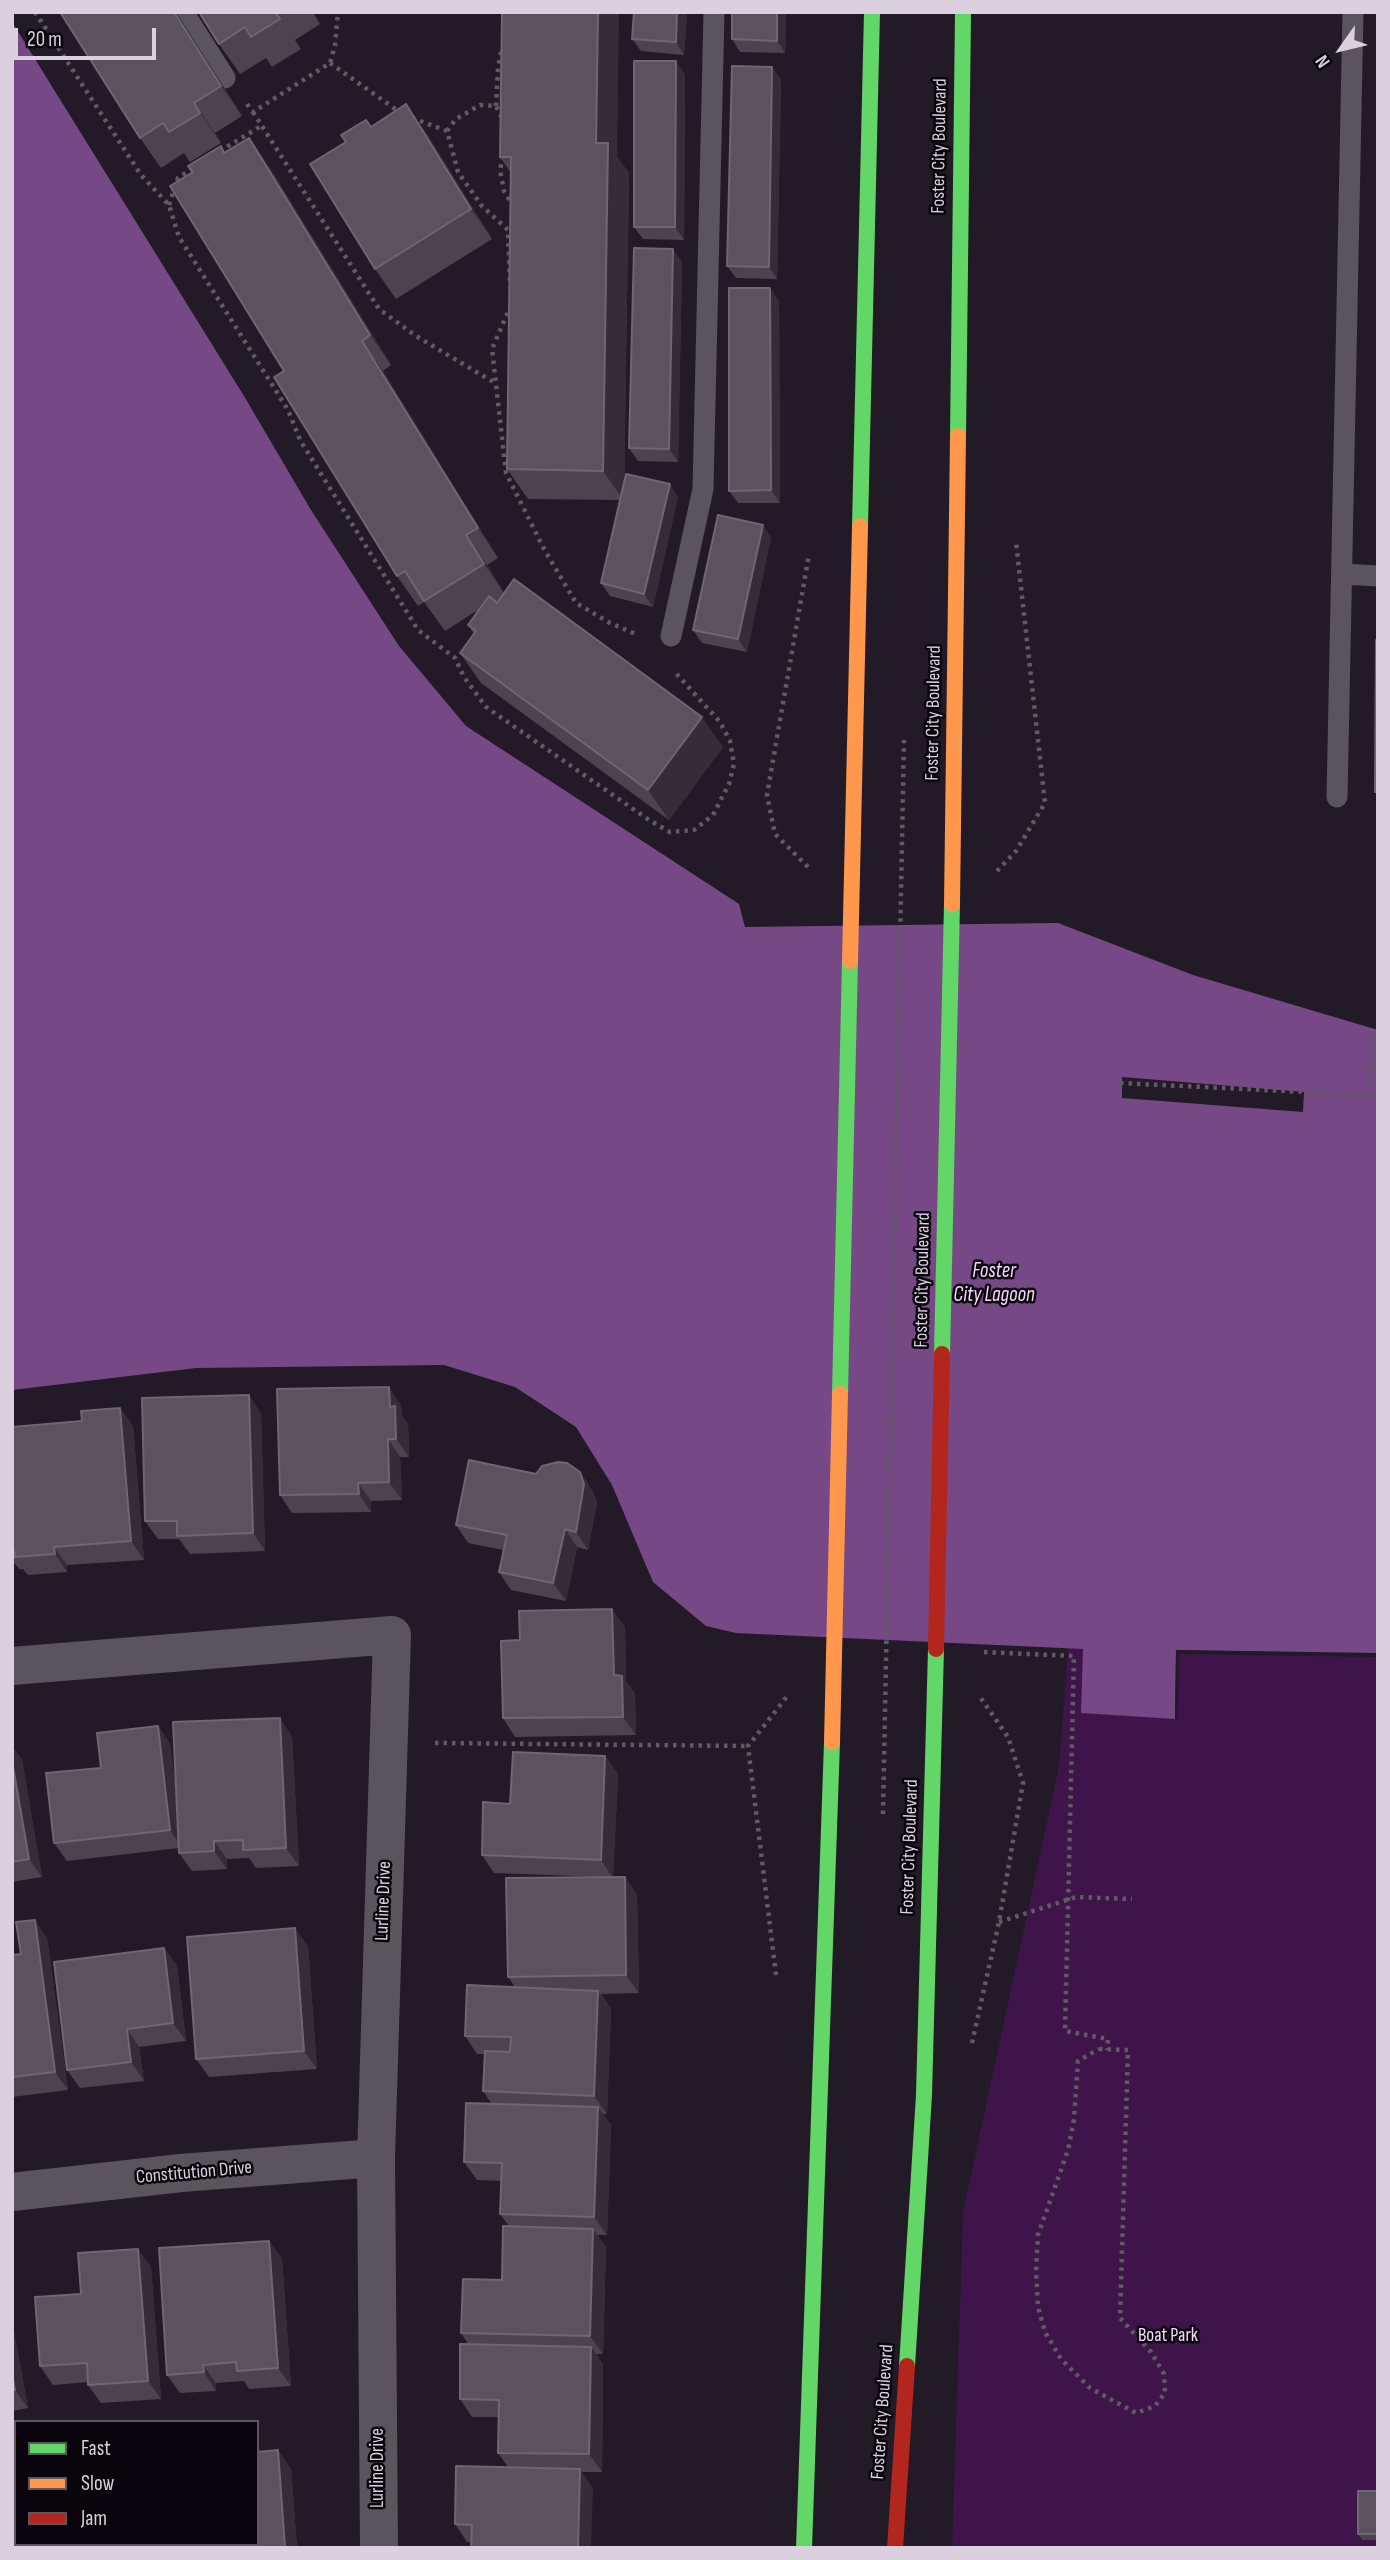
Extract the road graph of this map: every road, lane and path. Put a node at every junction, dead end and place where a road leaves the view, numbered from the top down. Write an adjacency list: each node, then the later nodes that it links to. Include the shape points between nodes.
1 (35, 12): 19 (path, via 141,175)
2 (183, 12): 10 (lane)
3 (338, 12): 9 (path)
4 (714, 12): 28 (lane, via 702,489)
5 (872, 12): 47 (main road, via 831,1824)
6 (963, 12): 48 (main road, Foster City Boulevard, via 955,739 932,1826 924,2095)
7 (1353, 12): 26 (lane)
8 (503, 42): 11 (path)
9 (330, 63): 12 (path); 15 (path, via 400,112)
10 (225, 78): 12 (path)
11 (496, 106): 13 (path); 15 (path, via 480,105 456,119)
12 (253, 112): 14 (path)
13 (505, 125)
14 (261, 126): 17 (path); 25 (path, via 379,309)
15 (447, 131): 22 (path, via 458,172 482,206)
16 (506, 147): 20 (path, via 499,170 504,191)
17 (219, 152)
18 (197, 166): 19 (path, via 178,178)
19 (169, 205): 30 (path, via 178,237 288,410 300,440 418,631 455,658 486,707 670,832 694,830 713,815 734,764 720,722)
20 (517, 210)
21 (517, 228): 22 (path)
22 (508, 230): 23 (path)
23 (511, 287)
24 (513, 301): 25 (path, via 492,349)
25 (495, 383): 29 (path, via 506,473 576,603)
26 (1343, 574): 27 (lane); 32 (lane)
27 (1378, 576)
28 (671, 636)
29 (647, 639)
30 (672, 667)
31 (904, 740): 39 (path)
32 (1337, 797)
33 (1374, 1029): 34 (path, via 1368,1095)
34 (1120, 1083)
35 (984, 1652): 40 (path, via 1074,1656)
36 (12, 1666): 44 (street, Lurline Drive, via 392,1635)
37 (435, 1743): 38 (path)
38 (748, 1746)
39 (883, 1814)
40 (1068, 1899): 41 (path); 42 (path); 43 (path, via 1065,2031 1108,2039)
41 (1132, 1899)
42 (999, 1922)
43 (1107, 2050): 43 (path, via 1128,2050 1120,2318 1152,2352 1164,2374 1165,2393 1154,2406 1136,2413 1090,2388 1060,2359 1038,2307 1038,2235 1068,2150 1078,2061 1099,2049)
44 (376, 2158): 45 (street, Constitution Drive); 46 (street, Lurline Drive)
45 (12, 2192)
46 (379, 2548)
47 (804, 2548)
48 (895, 2548)

